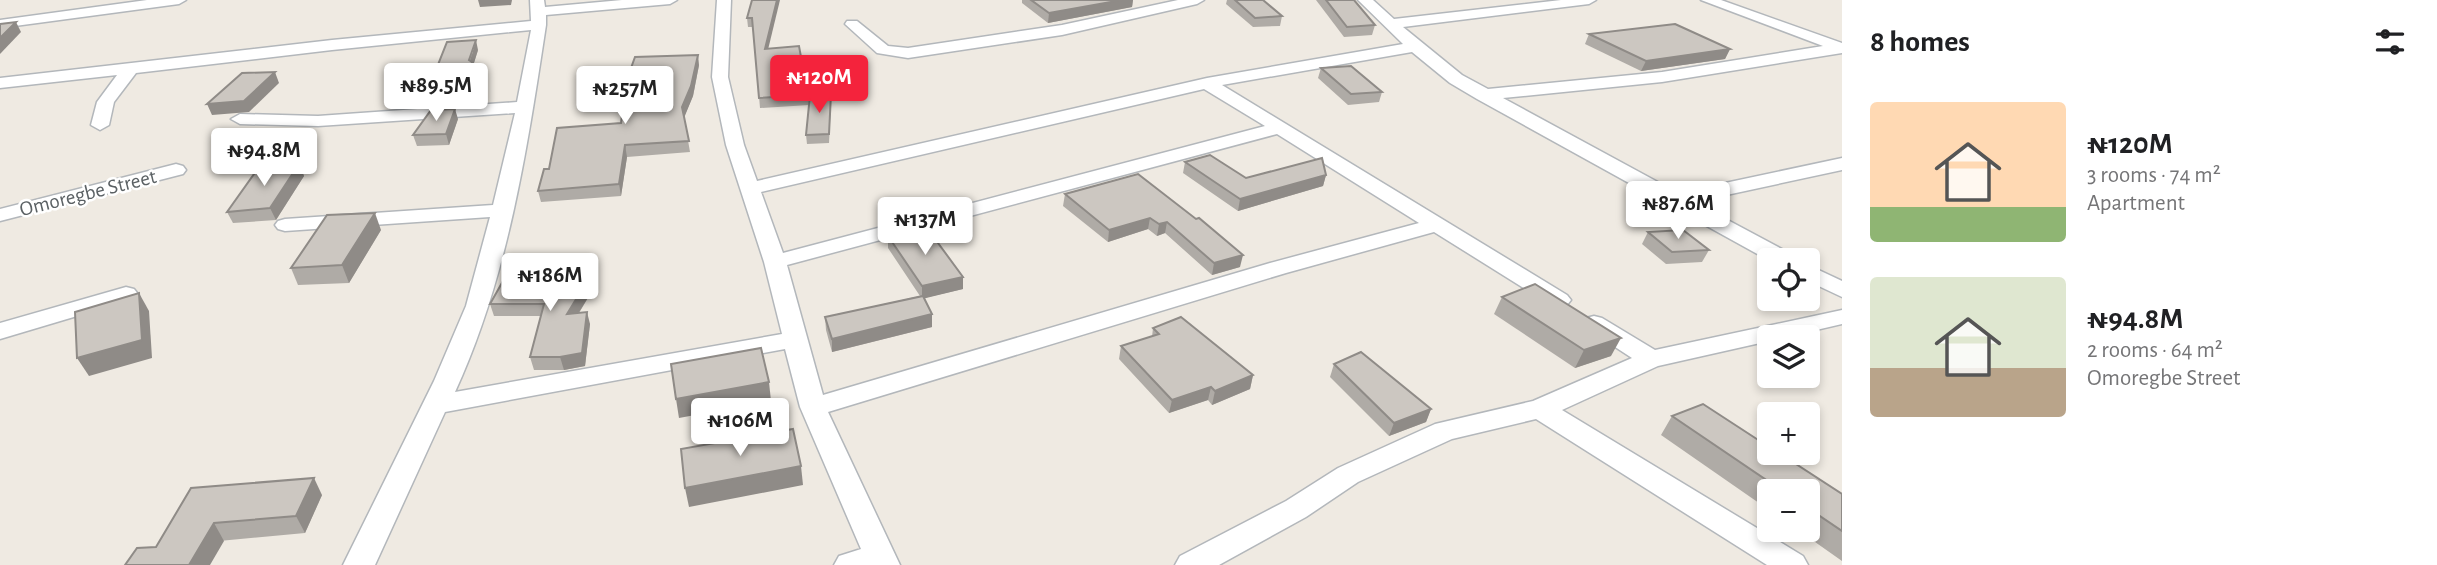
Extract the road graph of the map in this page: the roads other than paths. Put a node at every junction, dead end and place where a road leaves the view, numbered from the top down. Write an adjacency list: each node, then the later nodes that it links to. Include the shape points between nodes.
1 (28, 0): 10 (street)
2 (179, 0): 10 (street)
3 (670, 0): 9 (street)
4 (724, 0): 26 (street, via 720,77)
5 (1197, 0): 12 (street, via 1062,30 908,53 883,50)
6 (1365, 0): 13 (street)
7 (1589, 0): 13 (street)
8 (1708, 0): 15 (street)
9 (538, 12): 16 (street, via 331,45); 20 (street)
10 (20, 22): 11 (street)
11 (0, 24)
12 (852, 24)
13 (1392, 24): 14 (street)
14 (1415, 47): 18 (street); 19 (street)
15 (1842, 48): 19 (street, via 1662,77)
16 (131, 69): 17 (street); 22 (street, via 103,104)
17 (0, 83)
18 (1207, 83): 23 (street); 26 (street)
19 (1483, 95): 27 (street)
20 (524, 107): 21 (street, via 318,121); 28 (street)
21 (240, 119)
22 (100, 125)
23 (1279, 128): 30 (street); 33 (street)
24 (1842, 164): 27 (street)
25 (176, 170): 29 (street, Omoregbe Street)
26 (748, 189): 33 (street)
27 (1673, 200): 32 (street)
28 (503, 210): 31 (street); 41 (street, via 478,306)
29 (0, 215)
30 (1439, 224): 40 (street); 42 (street)
31 (285, 225)
32 (1763, 248)
33 (775, 262): 39 (street)
34 (1820, 278): 35 (street)
35 (1842, 290)
36 (126, 294): 38 (street)
37 (1842, 317): 40 (street)
38 (0, 331)
39 (797, 339): 41 (street); 42 (street)
40 (1651, 359): 43 (street)
41 (435, 405): 45 (street)
42 (813, 407): 44 (street)
43 (1540, 410): 47 (street, via 1445,431 1348,475 1296,509); 48 (street)
44 (882, 560): 46 (street)
45 (359, 565)
46 (849, 565)
47 (1191, 565)
48 (1792, 565)

